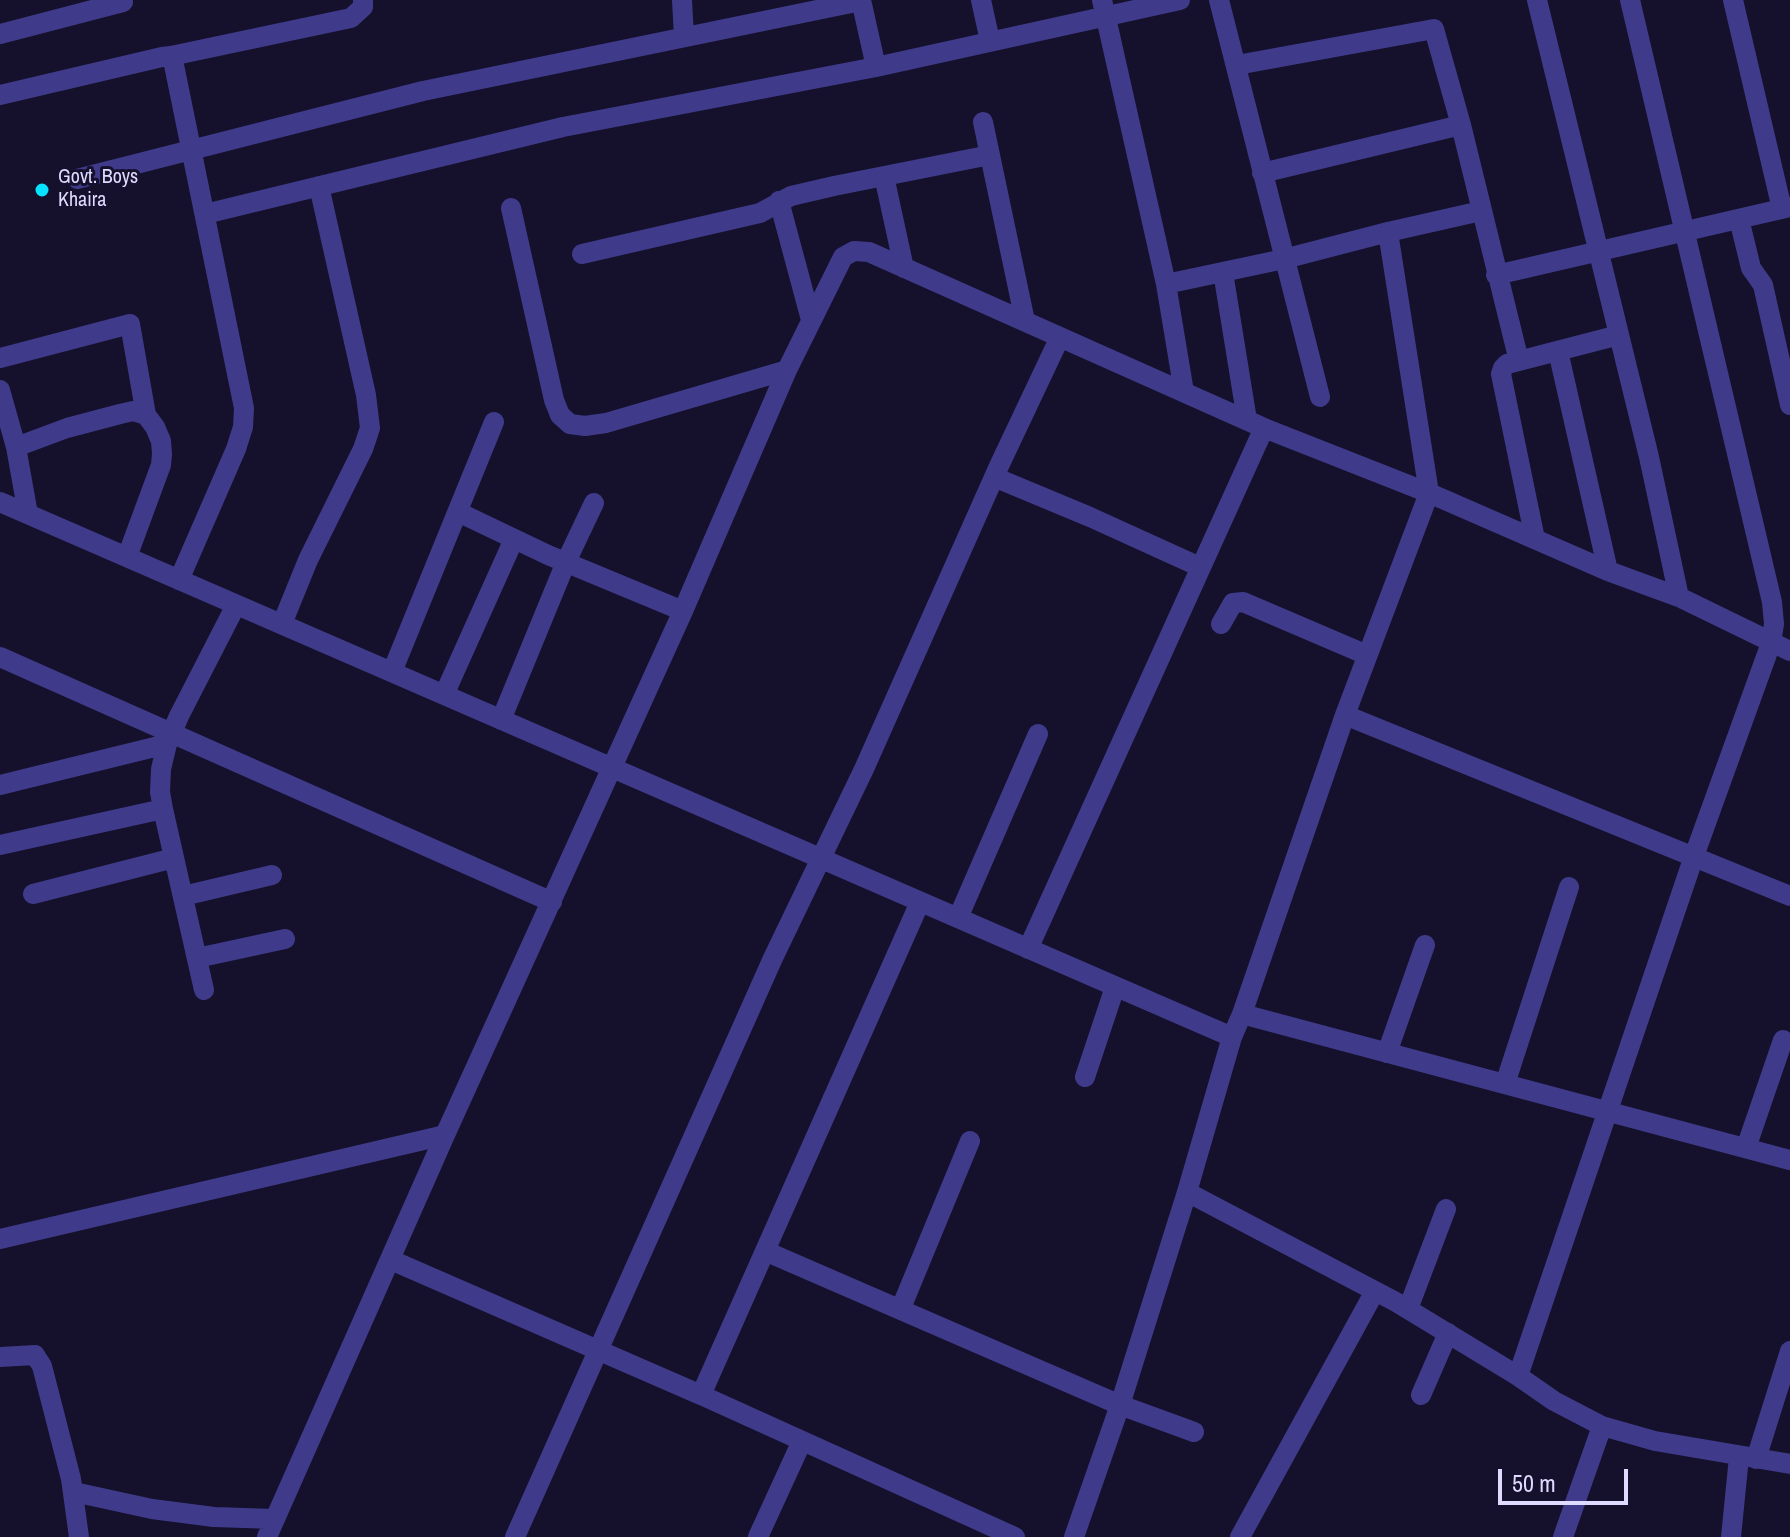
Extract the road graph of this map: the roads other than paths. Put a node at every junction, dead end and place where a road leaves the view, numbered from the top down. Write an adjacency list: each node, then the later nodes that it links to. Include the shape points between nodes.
1 (363, 0): 15 (street, via 351,18)
2 (682, 0): 13 (street)
3 (981, 0): 14 (street)
4 (1180, 0): 11 (street)
5 (1219, 0): 16 (street)
6 (1537, 0): 35 (street)
7 (1630, 0): 33 (street)
8 (1733, 0): 29 (street)
9 (861, 1): 13 (street); 17 (street)
10 (123, 2): 12 (street)
11 (1104, 8): 14 (street); 41 (street)
12 (0, 34)
13 (684, 37): 21 (street, via 423,91)
14 (990, 41): 17 (street)
15 (171, 56): 18 (street); 21 (street)
16 (1237, 65): 20 (street, via 1434,29); 23 (street)
17 (876, 67): 26 (street, via 563,127)
18 (0, 95)
19 (983, 122): 22 (street)
20 (1461, 125): 23 (street); 30 (street)
21 (190, 148): 25 (street); 31 (street)
22 (990, 155): 24 (street); 43 (street)
23 (1262, 173): 37 (street)
24 (884, 176): 27 (street); 38 (street)
25 (77, 179)
26 (319, 186): 31 (street); 74 (street, via 370,428)
27 (779, 201): 36 (street, via 760,213); 42 (street)
28 (511, 208): 49 (street, via 554,400 570,424 606,423)
29 (1786, 208): 32 (street)
30 (1481, 211): 34 (street); 40 (street)
31 (205, 214): 70 (street, via 240,381 243,427)
32 (1739, 219): 33 (street); 53 (street, via 1751,268 1763,285)
33 (1685, 231): 35 (street); 76 (street)
34 (1388, 232): 37 (street); 59 (street)
35 (1599, 251): 40 (street); 44 (street)
36 (582, 254)
37 (1284, 259): 39 (street); 52 (street)
38 (904, 268): 42 (street, via 869,252 843,257); 43 (street)
39 (1223, 272): 41 (street); 56 (street)
40 (1496, 275): 48 (street)
41 (1166, 284): 51 (street)
42 (811, 320): 49 (street)
43 (1025, 321): 45 (street)
44 (1619, 335): 46 (street); 71 (street)
45 (1060, 337): 51 (street); 58 (street)
46 (1558, 351): 48 (street); 69 (street)
47 (0, 358): 54 (street, via 130,324)
48 (1519, 361): 65 (street, via 1507,364 1501,374)
49 (787, 370): 73 (street)
50 (0, 390): 57 (street)
51 (1184, 392): 56 (street)
52 (1320, 397)
53 (1790, 405)
54 (146, 415): 57 (street, via 120,414); 66 (street, via 161,441 161,465)
55 (494, 422): 62 (street)
56 (1255, 424): 59 (street); 68 (street)
57 (16, 447): 63 (street)
58 (994, 477): 68 (street); 90 (street)
59 (1429, 493): 65 (street); 77 (street)
60 (0, 502): 63 (street)
61 (594, 503): 67 (street)
62 (458, 512): 64 (street); 79 (street)
63 (28, 514): 66 (street)
64 (514, 539): 67 (street); 80 (street)
65 (1535, 539): 69 (street)
66 (127, 557): 70 (street)
67 (566, 562): 73 (street); 82 (street)
68 (1200, 567): 102 (street)
69 (1608, 571): 71 (street)
70 (179, 580): 72 (street)
71 (1679, 597): 76 (street)
72 (236, 605): 74 (street); 84 (street)
73 (683, 611): 85 (street)
74 (282, 624): 79 (street)
75 (1221, 624): 77 (street, via 1233,603 1243,602)
76 (1780, 647): 91 (street)
77 (1367, 655): 81 (street)
78 (0, 657): 84 (street)
79 (392, 672): 80 (street)
80 (444, 695): 82 (street)
81 (1345, 715): 91 (street); 106 (street)
82 (501, 720): 85 (street)
83 (1038, 734): 99 (street)
84 (169, 738): 86 (street); 87 (street, via 160,780); 97 (street)
85 (613, 768): 90 (street); 97 (street)
86 (0, 785)
87 (163, 809): 88 (street); 89 (street)
88 (0, 845)
89 (174, 858): 94 (street); 95 (street)
90 (819, 858): 98 (street); 126 (street)
91 (1693, 859): 96 (street); 112 (street)
92 (272, 875): 95 (street)
93 (1569, 887): 111 (street)
94 (33, 894)
95 (183, 896): 103 (street)
96 (1790, 896)
97 (552, 902): 113 (street)
98 (920, 902): 99 (street); 120 (street)
99 (958, 918): 102 (street)
100 (285, 939): 103 (street)
101 (1425, 945): 109 (street)
102 (1028, 949): 104 (street)
103 (197, 958): 105 (street)
104 (1115, 987): 107 (street); 110 (street)
105 (204, 990)
106 (1242, 1014): 107 (street); 109 (street)
107 (1232, 1037): 117 (street)
108 (1783, 1040): 115 (street)
109 (1387, 1053): 111 (street)
110 (1085, 1077)
111 (1505, 1084): 112 (street)
112 (1609, 1112): 115 (street); 129 (street)
113 (445, 1135): 119 (street); 121 (street)
114 (970, 1141): 123 (street)
115 (1746, 1148): 116 (street)
116 (1790, 1160)
117 (1187, 1192): 122 (street); 132 (street)
118 (1446, 1209): 124 (street)
119 (0, 1239)
120 (765, 1251): 123 (street); 130 (street)
121 (391, 1260): 126 (street); 139 (street)
122 (1375, 1291): 124 (street); 145 (street)
123 (901, 1308): 132 (street)
124 (1408, 1309): 125 (street)
125 (1448, 1333): 129 (street); 131 (street)
126 (597, 1350): 130 (street); 141 (street)
127 (1790, 1351): 136 (street)
128 (0, 1357): 138 (street, via 39,1358)
129 (1518, 1376): 133 (street)
130 (701, 1395): 135 (street)
131 (1421, 1395)
132 (1120, 1405): 134 (street); 144 (street)
133 (1602, 1426): 136 (street); 146 (street)
134 (1194, 1432)
135 (802, 1441): 142 (street); 143 (street)
136 (1747, 1458): 137 (street); 147 (street)
137 (1790, 1464)
138 (74, 1492): 139 (street); 140 (street)
139 (270, 1528)
140 (79, 1537)
141 (515, 1537)
142 (758, 1537)
143 (1015, 1537)
144 (1074, 1537)
145 (1240, 1537)
146 (1563, 1537)
147 (1731, 1537)

